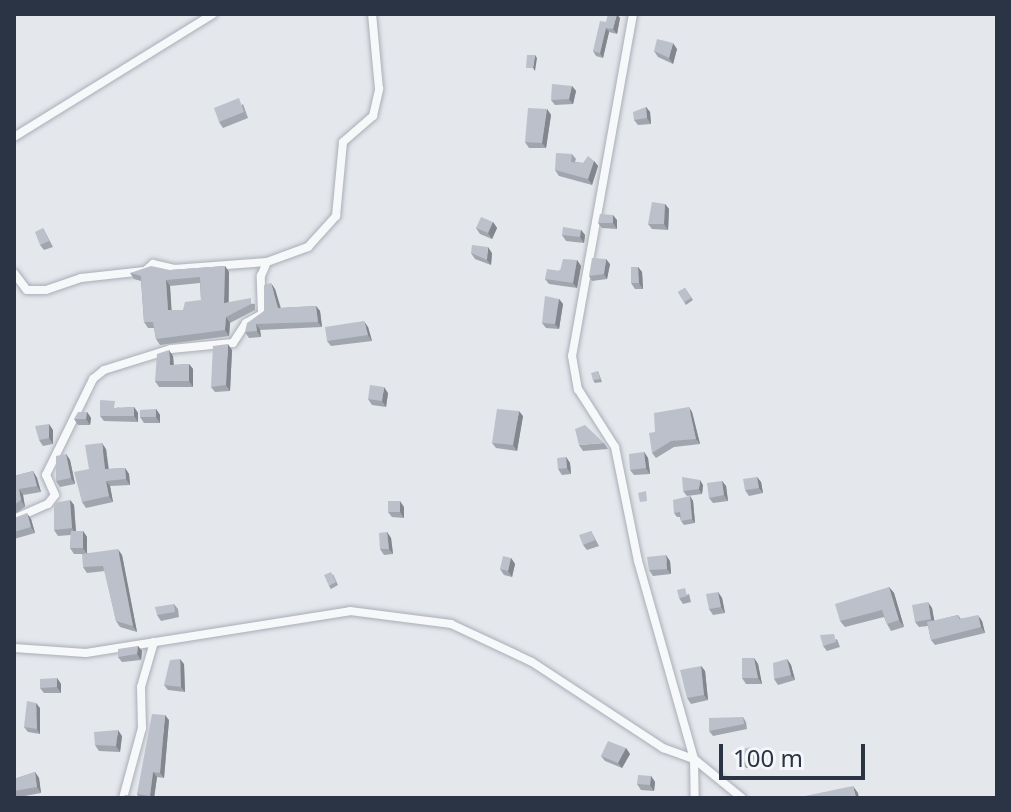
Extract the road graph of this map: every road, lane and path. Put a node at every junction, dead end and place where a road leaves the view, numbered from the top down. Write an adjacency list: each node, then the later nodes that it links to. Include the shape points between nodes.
1 (213, 14): 4 (street)
2 (372, 14): 5 (street, via 379,89 373,116 343,142 336,216 308,247)
3 (633, 14): 10 (street, via 572,356 578,389 615,447 638,561)
4 (14, 137)
5 (267, 262): 6 (street, via 174,269 153,264 145,271 81,278 46,290 27,290); 7 (street, via 261,276 262,314 246,323 233,343 161,351 104,370 93,379 46,475 55,495 48,504)
6 (14, 273)
7 (14, 519)
8 (154, 642): 9 (street, via 86,653); 10 (street, via 350,611 451,624 532,662 663,748); 11 (street, via 141,687 142,728)
9 (14, 648)
10 (694, 759): 12 (street); 13 (street)
11 (123, 798)
12 (695, 798)
13 (742, 798)

